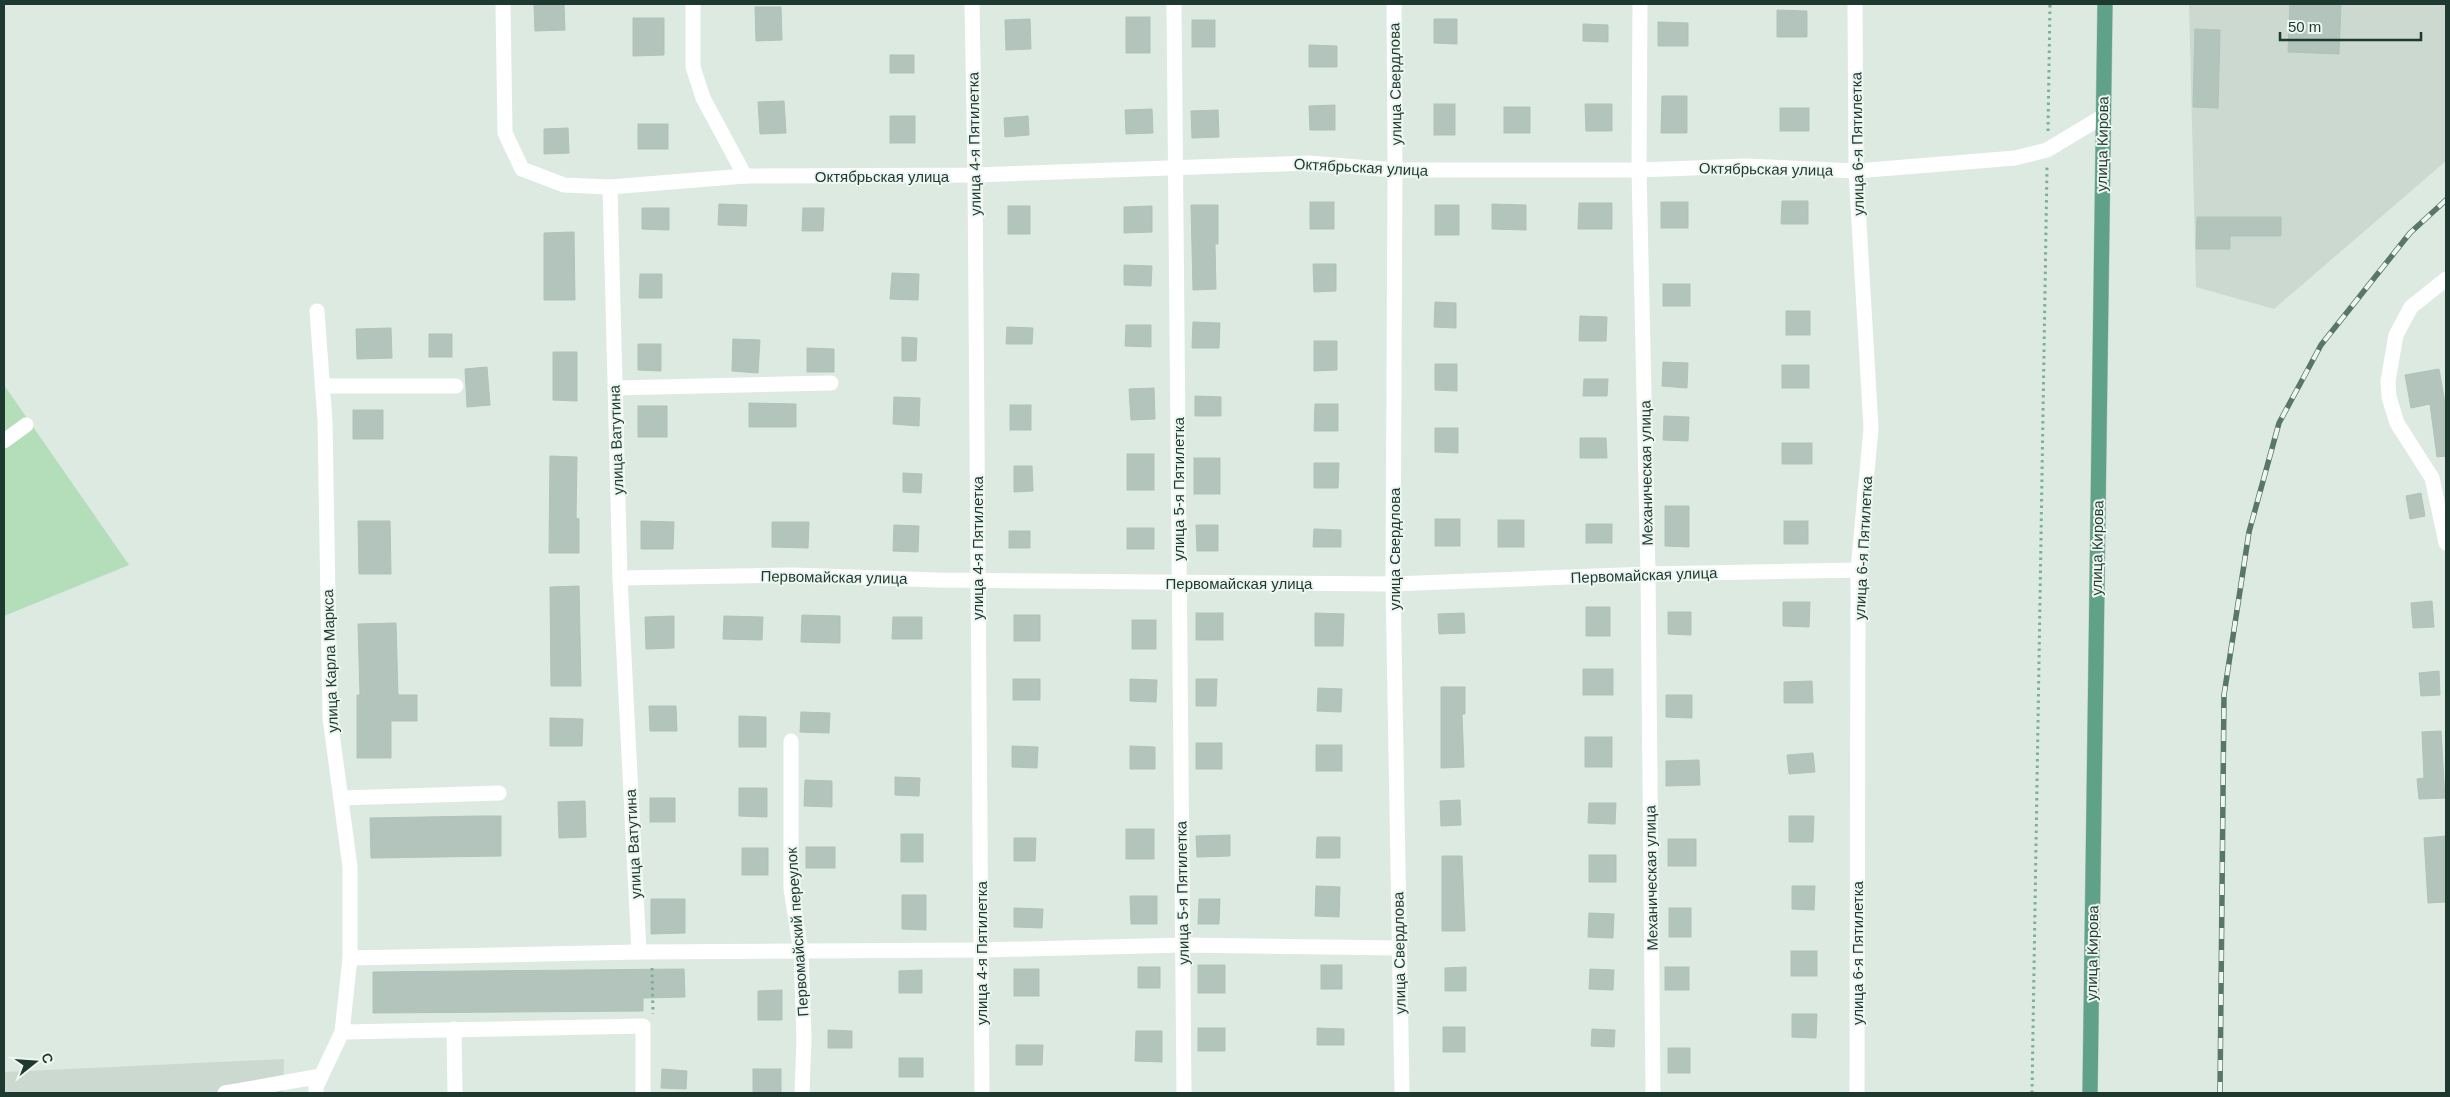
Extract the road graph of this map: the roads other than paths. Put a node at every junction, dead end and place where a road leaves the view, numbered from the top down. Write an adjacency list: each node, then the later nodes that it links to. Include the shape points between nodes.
1 (503, 4): 16 (street, via 505,132 522,169 564,185)
2 (694, 4): 14 (street, via 693,66 703,98)
3 (972, 4): 15 (street, улица 4-я Пятилетка)
4 (1174, 4): 10 (street, улица 5-я Пятилетка)
5 (1394, 4): 11 (street, улица Свердлова)
6 (1640, 4): 12 (street, Механическая улица)
7 (1855, 4): 13 (street, улица 6-я Пятилетка)
8 (2105, 4): 9 (main road, улица Кирова)
9 (2102, 117): 13 (street, Октябрьская улица, via 2047,150 2015,158); 54 (main road, улица Кирова)
10 (1175, 166): 11 (street, Октябрьская улица, via 1309,163); 15 (street, Октябрьская улица); 30 (street, улица 5-я Пятилетка)
11 (1396, 170): 12 (street, Октябрьская улица); 31 (street, улица Свердлова)
12 (1639, 170): 13 (street, Октябрьская улица, via 1746,166); 27 (street, Механическая улица)
13 (1856, 171): 26 (street, улица 6-я Пятилетка, via 1871,428)
14 (745, 176): 15 (street, Октябрьская улица); 16 (street, Октябрьская улица)
15 (975, 176): 29 (street, улица 4-я Пятилетка)
16 (610, 188): 22 (street, улица Ватутина)
17 (2446, 279): 25 (street, via 2411,307 2396,335 2388,381 2397,423 2432,478)
18 (316, 311): 20 (street, улица Карла Маркса)
19 (831, 383): 22 (street)
20 (322, 386): 21 (street); 34 (street, улица Карла Маркса, via 330,718)
21 (456, 386)
22 (615, 388): 28 (street, улица Ватутина)
23 (26, 424): 24 (street)
24 (4, 441)
25 (2446, 542)
26 (1858, 570): 27 (street, Первомайская улица); 53 (street, улица 6-я Пятилетка)
27 (1648, 574): 31 (street, Первомайская улица); 52 (street, Механическая улица)
28 (620, 578): 29 (street, Первомайская улица, via 793,575); 38 (street, улица Ватутина)
29 (978, 580): 30 (street, Первомайская улица); 37 (street, улица 4-я Пятилетка)
30 (1179, 583): 31 (street, Первомайская улица); 35 (street, улица 5-я Пятилетка)
31 (1393, 584): 36 (street, улица Свердлова)
32 (791, 741): 39 (street, Первомайский переулок, via 791,889)
33 (499, 792): 34 (street)
34 (341, 798): 40 (street, улица Карла Маркса, via 350,867)
35 (1183, 945): 36 (street); 37 (street); 50 (street, улица 5-я Пятилетка)
36 (1399, 948): 51 (street, улица Свердлова)
37 (982, 950): 39 (street); 49 (street, улица 4-я Пятилетка)
38 (645, 952): 39 (street); 40 (street)
39 (801, 952): 48 (street, Первомайский переулок)
40 (350, 958): 42 (street, улица Карла Маркса)
41 (454, 1029): 42 (street); 46 (street); 47 (street, via 644,1026)
42 (342, 1032): 43 (street, улица Карла Маркса)
43 (321, 1076): 44 (street); 45 (street, улица Карла Маркса)
44 (225, 1093)
45 (316, 1093)
46 (455, 1093)
47 (643, 1093)
48 (802, 1093)
49 (982, 1093)
50 (1184, 1093)
51 (1402, 1093)
52 (1653, 1093)
53 (1857, 1093)
54 (2090, 1093)

